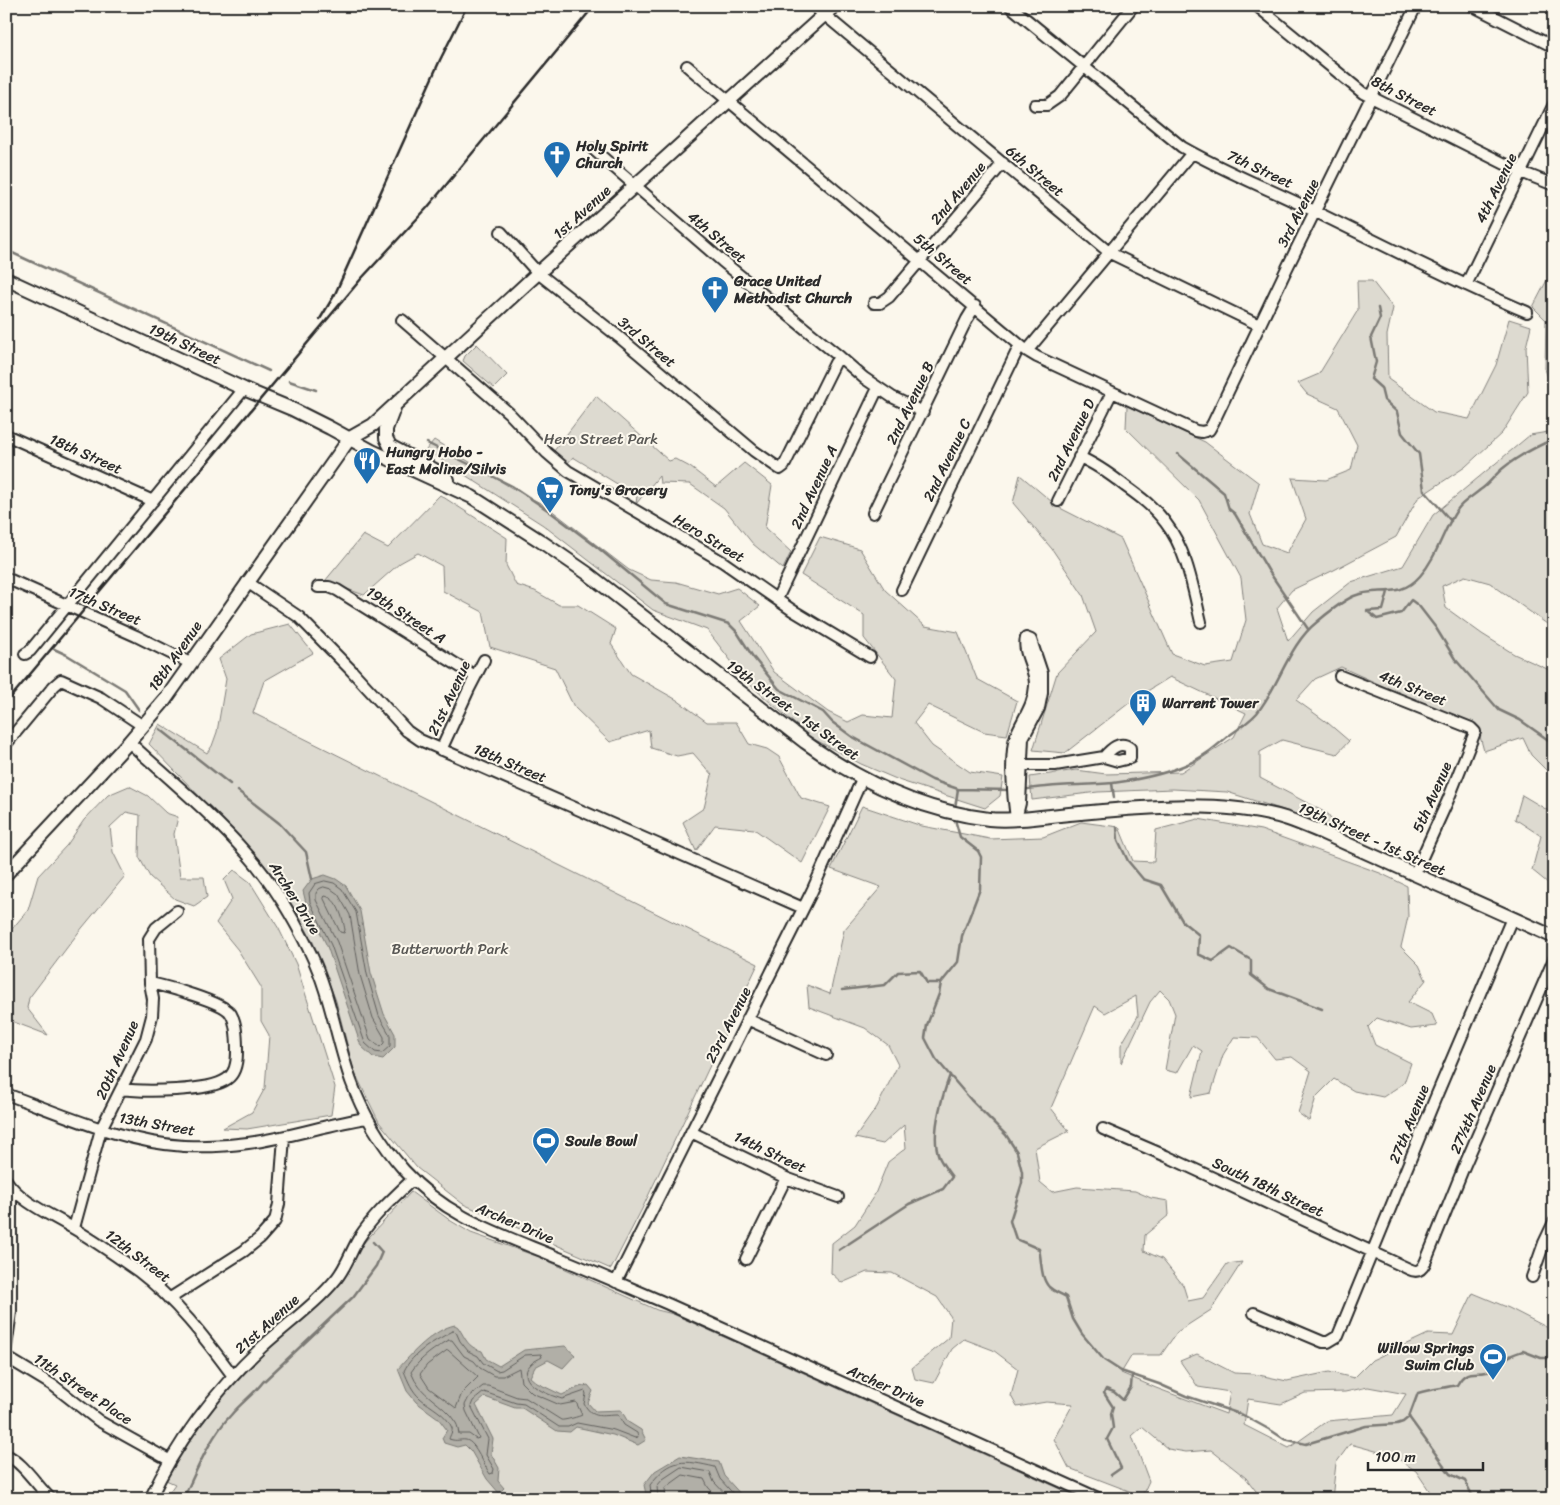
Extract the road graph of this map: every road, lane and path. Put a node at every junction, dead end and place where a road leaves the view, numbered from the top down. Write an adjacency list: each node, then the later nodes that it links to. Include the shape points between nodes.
1 (814, 6): 8 (street, 6th Street)
2 (834, 6): 8 (main road, 1st Avenue)
3 (1010, 6): 11 (street, 7th Street)
4 (1133, 6): 11 (street)
5 (1257, 6): 12 (street, 8th Street)
6 (1416, 6): 12 (street, 3rd Avenue)
7 (1472, 6): 9 (street)
8 (824, 15): 13 (main road, 1st Avenue); 18 (street, 6th Street)
9 (1554, 47)
10 (687, 66): 13 (street, 5th Street)
11 (1083, 66): 15 (street, via 1054,101 1048,105); 17 (street, 7th Street)
12 (1372, 98): 19 (street, 8th Street); 22 (street, 3rd Avenue)
13 (729, 101): 20 (main road, 1st Avenue); 25 (street, 5th Street)
14 (1554, 104): 19 (street, 4th Avenue)
15 (1035, 105)
16 (593, 149): 20 (street, 4th Street)
17 (1192, 153): 22 (street, 7th Street); 24 (street, 2nd Avenue C)
18 (1002, 163): 24 (street, 6th Street); 25 (street, 2nd Avenue)
19 (1521, 172): 21 (street, 8th Street); 28 (street, 4th Avenue)
20 (635, 186): 26 (main road, 1st Avenue); 35 (street, 4th Street)
21 (1554, 186)
22 (1315, 212): 28 (street, 7th Street); 33 (street, 3rd Avenue)
23 (501, 232): 26 (street, 3rd Street)
24 (1110, 253): 33 (street, 6th Street); 34 (street, 2nd Avenue C)
25 (920, 259): 29 (street, 2nd Avenue, via 889,297); 30 (street, 5th Street)
26 (538, 273): 35 (street, 3rd Street, via 780,469); 36 (main road, 1st Avenue)
27 (6, 279): 38 (main road, 19th Street)
28 (1466, 285): 31 (street, 7th Street)
29 (874, 303)
30 (975, 306): 34 (street, 5th Street); 41 (street, 2nd Avenue B)
31 (1527, 312)
32 (402, 320): 36 (street, Hero Street)
33 (1259, 325): 42 (street, 3rd Avenue, via 1213,423)
34 (1024, 348): 39 (street, 5th Street); 53 (street, 2nd Avenue C)
35 (840, 357): 37 (street, 4th Street)
36 (445, 358): 40 (main road, 1st Avenue); 54 (street, Hero Street, via 509,413 568,471 723,562)
37 (878, 388): 41 (street, 4th Street); 54 (street, 2nd Avenue A)
38 (244, 389): 44 (main road, 19th Street); 47 (street)
39 (1112, 392): 42 (street, 5th Street, via 1196,431); 45 (street, 2nd Avenue D)
40 (396, 403): 44 (main road, 1st Avenue, via 372,425); 46 (main road, via 386,429 390,446 433,469)
41 (923, 412): 49 (street, 2nd Avenue B)
42 (1205, 432)
43 (6, 435): 47 (street, 18th Street)
44 (350, 438): 46 (main road, 19th Street - 1st Street); 51 (main road, 18th Avenue)
45 (1079, 458): 48 (street, 2nd Avenue D); 56 (street, via 1142,498 1165,522 1190,575)
46 (472, 497): 70 (main road, 19th Street - 1st Street, via 587,573 805,742)
47 (153, 501): 55 (street)
48 (1058, 501)
49 (873, 513)
50 (6, 578): 55 (street, 17th Street)
51 (247, 582): 60 (main road, 18th Avenue); 67 (street, 18th Street, via 298,617 407,731)
52 (318, 587): 61 (street, 19th Street A, via 338,590)
53 (902, 590)
54 (777, 599): 58 (street, Hero Street)
55 (66, 606): 57 (street); 60 (street, 17th Street)
56 (1201, 622)
57 (25, 654)
58 (870, 657)
59 (484, 660): 61 (street, 21st Avenue)
60 (190, 663): 63 (main road, 18th Avenue)
61 (475, 676): 67 (street, 21st Avenue)
62 (1340, 676): 64 (street, 4th Street)
63 (143, 726): 65 (main road, 18th Avenue); 66 (street, via 101,698 61,680)
64 (1474, 730): 73 (street, 5th Avenue, via 1467,756)
65 (129, 742): 72 (main road, 18th Avenue); 84 (street, Archer Drive, via 245,852 274,888 320,973 350,1080)
66 (6, 744)
67 (442, 750): 74 (street, 18th Street)
68 (1104, 757): 69 (street, via 1055,765)
69 (1018, 765): 69 (street, via 1023,738 1039,708 1042,693 1042,673 1031,640 1026,638 1024,644 1034,673 1034,693 1031,707 1016,734 1014,743); 71 (street, via 1013,800)
70 (862, 779): 71 (main road, 19th Street - 1st Street, via 940,809 991,819); 74 (street, 23rd Avenue)
71 (1016, 818): 73 (main road, 19th Street - 1st Street, via 1143,808 1247,811 1287,819 1314,829)
72 (7, 871)
73 (1414, 875): 76 (main road, 19th Street - 1st Street)
74 (803, 908): 80 (street, 23rd Avenue)
75 (177, 911): 79 (street, 20th Avenue, via 149,938)
76 (1512, 918): 77 (main road, 19th Street - 1st Street); 95 (street, 27th Avenue)
77 (1554, 937)
78 (1554, 959): 97 (street, 27½th Avenue, via 1425,1263)
79 (150, 983): 82 (street, 20th Avenue, via 153,999 146,1040); 82 (street, via 214,1003 231,1012 237,1043 236,1064 225,1081 194,1088 142,1092)
80 (747, 1019): 81 (street); 87 (street, 23rd Avenue)
81 (826, 1055)
82 (121, 1089): 85 (street, 20th Avenue)
83 (6, 1094): 85 (street, 13th Street)
84 (367, 1118): 88 (street, 13th Street); 90 (street, Archer Drive)
85 (101, 1129): 88 (street, 13th Street, via 182,1146 228,1145); 94 (street, 20th Avenue)
86 (1103, 1129): 95 (street, South 18th Street)
87 (691, 1132): 89 (street, 14th Street); 99 (street, 23rd Avenue)
88 (284, 1137): 100 (street, via 278,1213 272,1226 244,1251)
89 (786, 1178): 92 (street, 14th Street); 96 (street)
90 (413, 1179): 99 (street, Archer Drive, via 438,1201 471,1222); 104 (street, 21st Avenue, via 360,1236 338,1278)
91 (9, 1184): 94 (street, 12th Street, via 26,1199); 102 (street, via 11,1312)
92 (838, 1197)
93 (1554, 1222): 98 (street)
94 (74, 1228): 100 (street, 12th Street, via 139,1272)
95 (1372, 1251): 97 (street, South 18th Street, via 1413,1271); 101 (street, 27th Avenue, via 1334,1340 1317,1340)
96 (746, 1259)
97 (1419, 1270)
98 (1532, 1277)
99 (616, 1282): 109 (street, Archer Drive)
100 (169, 1299): 104 (street, 12th Street, via 188,1317)
101 (1254, 1313)
102 (6, 1347)
103 (6, 1357): 106 (street, 11th Street Place, via 54,1386 99,1421)
104 (233, 1376): 106 (street, 21st Avenue, via 202,1412)
105 (6, 1455): 107 (street, via 22,1465)
106 (169, 1460): 108 (street, 21st Avenue)
107 (52, 1499)
108 (150, 1499)
109 (1100, 1499)

